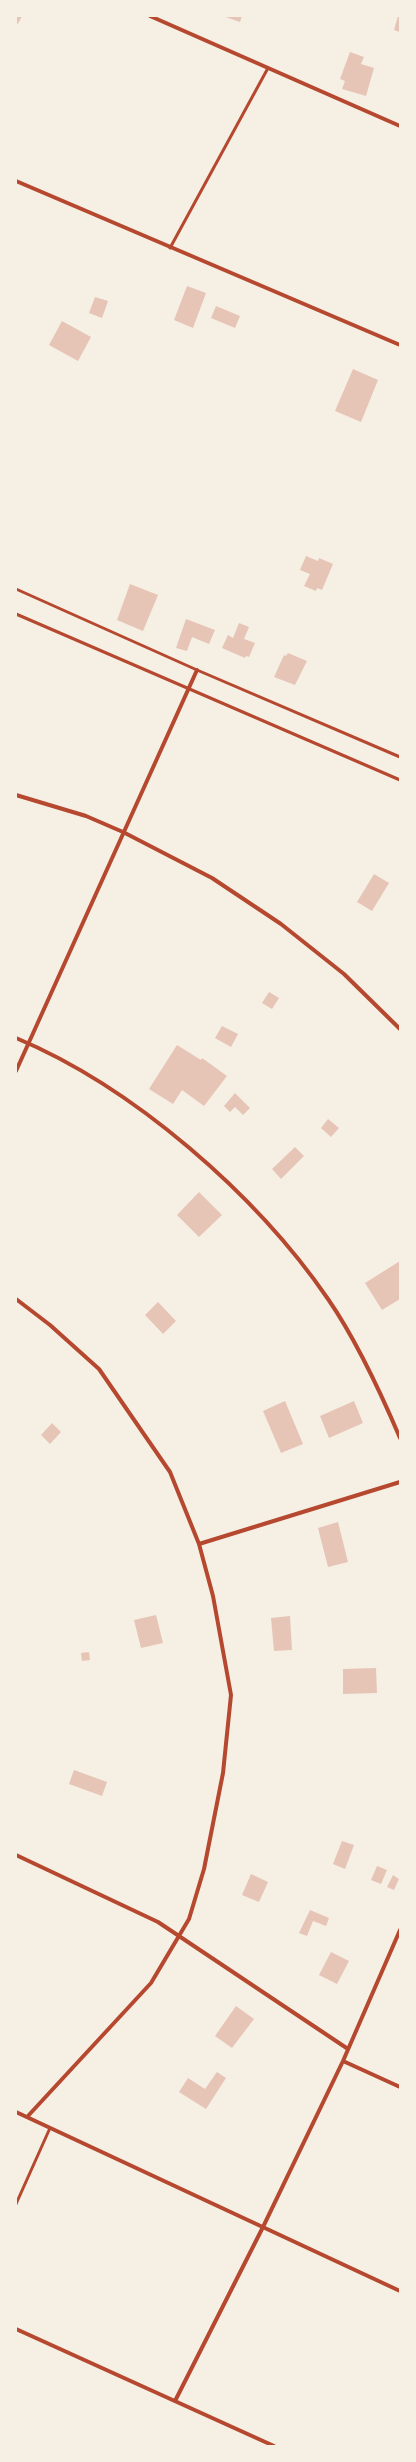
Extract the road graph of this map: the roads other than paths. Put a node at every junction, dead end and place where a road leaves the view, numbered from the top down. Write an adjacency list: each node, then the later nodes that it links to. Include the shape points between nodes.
1 (150, 16): 2 (street)
2 (268, 68): 3 (street); 5 (lane)
3 (400, 126)
4 (16, 181): 5 (street)
5 (170, 248): 6 (street)
6 (400, 345)
7 (16, 589): 9 (lane)
8 (16, 614): 10 (lane)
9 (197, 670): 10 (street); 11 (lane)
10 (188, 689): 12 (lane); 14 (street)
11 (400, 757)
12 (400, 780)
13 (16, 795): 14 (street, via 86,816)
14 (123, 832): 15 (street, via 212,878 280,924 344,974); 17 (street)
15 (400, 1029)
16 (16, 1038): 17 (street)
17 (29, 1043): 18 (street); 20 (street, via 145,1112 245,1200 288,1248 328,1299 386,1406)
18 (16, 1071)
19 (16, 1299): 22 (street, via 50,1325 99,1369 170,1472)
20 (400, 1438)
21 (400, 1482): 22 (street)
22 (199, 1544): 25 (street, via 213,1596 231,1695 224,1773 205,1862 189,1919)
23 (16, 1855): 25 (street)
24 (400, 1930): 26 (street)
25 (180, 1934): 26 (street); 30 (street, via 151,1983)
26 (348, 2049): 27 (street)
27 (343, 2061): 28 (street); 33 (street)
28 (400, 2088)
29 (16, 2112): 30 (street)
30 (27, 2117): 31 (street)
31 (50, 2128): 32 (lane); 33 (street)
32 (16, 2204)
33 (263, 2227): 34 (street); 36 (street)
34 (400, 2291)
35 (16, 2329): 36 (street)
36 (175, 2401): 37 (street)
37 (274, 2446)

